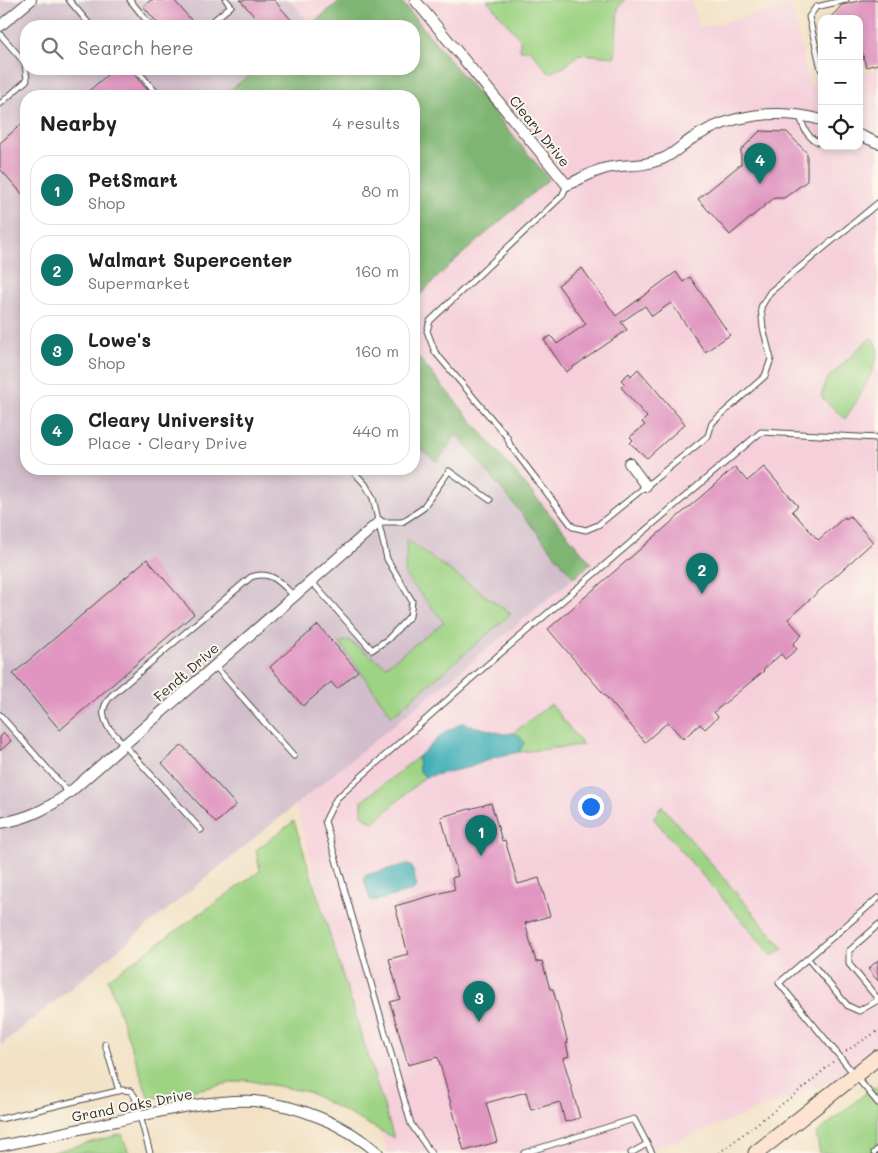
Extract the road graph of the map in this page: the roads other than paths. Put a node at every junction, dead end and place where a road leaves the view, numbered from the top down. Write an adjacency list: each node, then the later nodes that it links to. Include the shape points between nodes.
1 (31, 0): 10 (street)
2 (69, 0): 7 (lane)
3 (130, 0): 8 (lane)
4 (226, 0): 9 (lane, via 231,6)
5 (415, 0): 23 (street, Cleary Drive)
6 (846, 0): 13 (lane, via 816,7 809,17)
7 (86, 20)
8 (146, 20)
9 (214, 20)
10 (0, 26)
11 (0, 34): 12 (lane)
12 (20, 57)
13 (819, 60)
14 (26, 75): 17 (lane, via 27,80)
15 (141, 75): 16 (lane)
16 (154, 90)
17 (0, 104)
18 (800, 115): 19 (street, Cleary Drive); 21 (lane, via 809,137); 23 (street, Cleary Drive, via 774,112 723,122 694,137 666,158 642,166 611,167)
19 (818, 119)
20 (863, 137): 22 (street)
21 (818, 141)
22 (878, 143)
23 (567, 185): 30 (lane, via 562,196 430,321 429,341 507,437 573,527 586,530 598,526)
24 (878, 203): 30 (lane, via 770,292 761,307 762,328 771,359 765,376 712,423 708,436)
25 (878, 437): 26 (lane); 58 (lane, via 761,432 488,664 336,800 325,821 412,1124)
26 (878, 447): 28 (lane)
27 (629, 463): 30 (street)
28 (878, 470)
29 (356, 475): 32 (lane, via 373,498)
30 (646, 486)
31 (490, 500): 32 (lane, via 448,471 422,509 402,522)
32 (379, 522): 33 (street, Fendt Drive); 33 (lane, via 388,559 412,601 410,616 388,639 372,650)
33 (311, 581): 34 (street, Fendt Drive)
34 (294, 596): 35 (street, Fendt Drive); 37 (lane, via 271,575 251,577 111,696 103,705 102,716)
35 (214, 665): 37 (street, Fendt Drive); 38 (lane)
36 (0, 715): 39 (lane)
37 (124, 744): 39 (street, Fendt Drive); 41 (lane)
38 (294, 756)
39 (69, 793): 40 (street, Fendt Drive, via 36,814)
40 (0, 823)
41 (201, 830)
42 (878, 898): 44 (lane)
43 (878, 926): 45 (lane, via 849,950 849,964)
44 (808, 959): 45 (lane, via 848,1006 859,1011); 48 (lane, via 780,983)
45 (878, 1000)
46 (105, 1044): 49 (lane)
47 (878, 1057): 48 (main road)
48 (856, 1075): 50 (lane); 62 (main road)
49 (119, 1091): 51 (lane, via 131,1090); 52 (lane)
50 (878, 1102)
51 (140, 1116): 54 (street, Grand Oaks Drive); 56 (lane); 57 (street, Grand Oaks Drive, via 184,1106 252,1101 284,1105 345,1130)
52 (0, 1119)
53 (647, 1144): 59 (lane, via 634,1119); 60 (lane); 61 (lane)
54 (0, 1146)
55 (878, 1149): 63 (lane)
56 (150, 1153)
57 (378, 1153)
58 (431, 1153)
59 (524, 1153)
60 (631, 1153)
61 (652, 1153)
62 (756, 1153)
63 (874, 1153)

